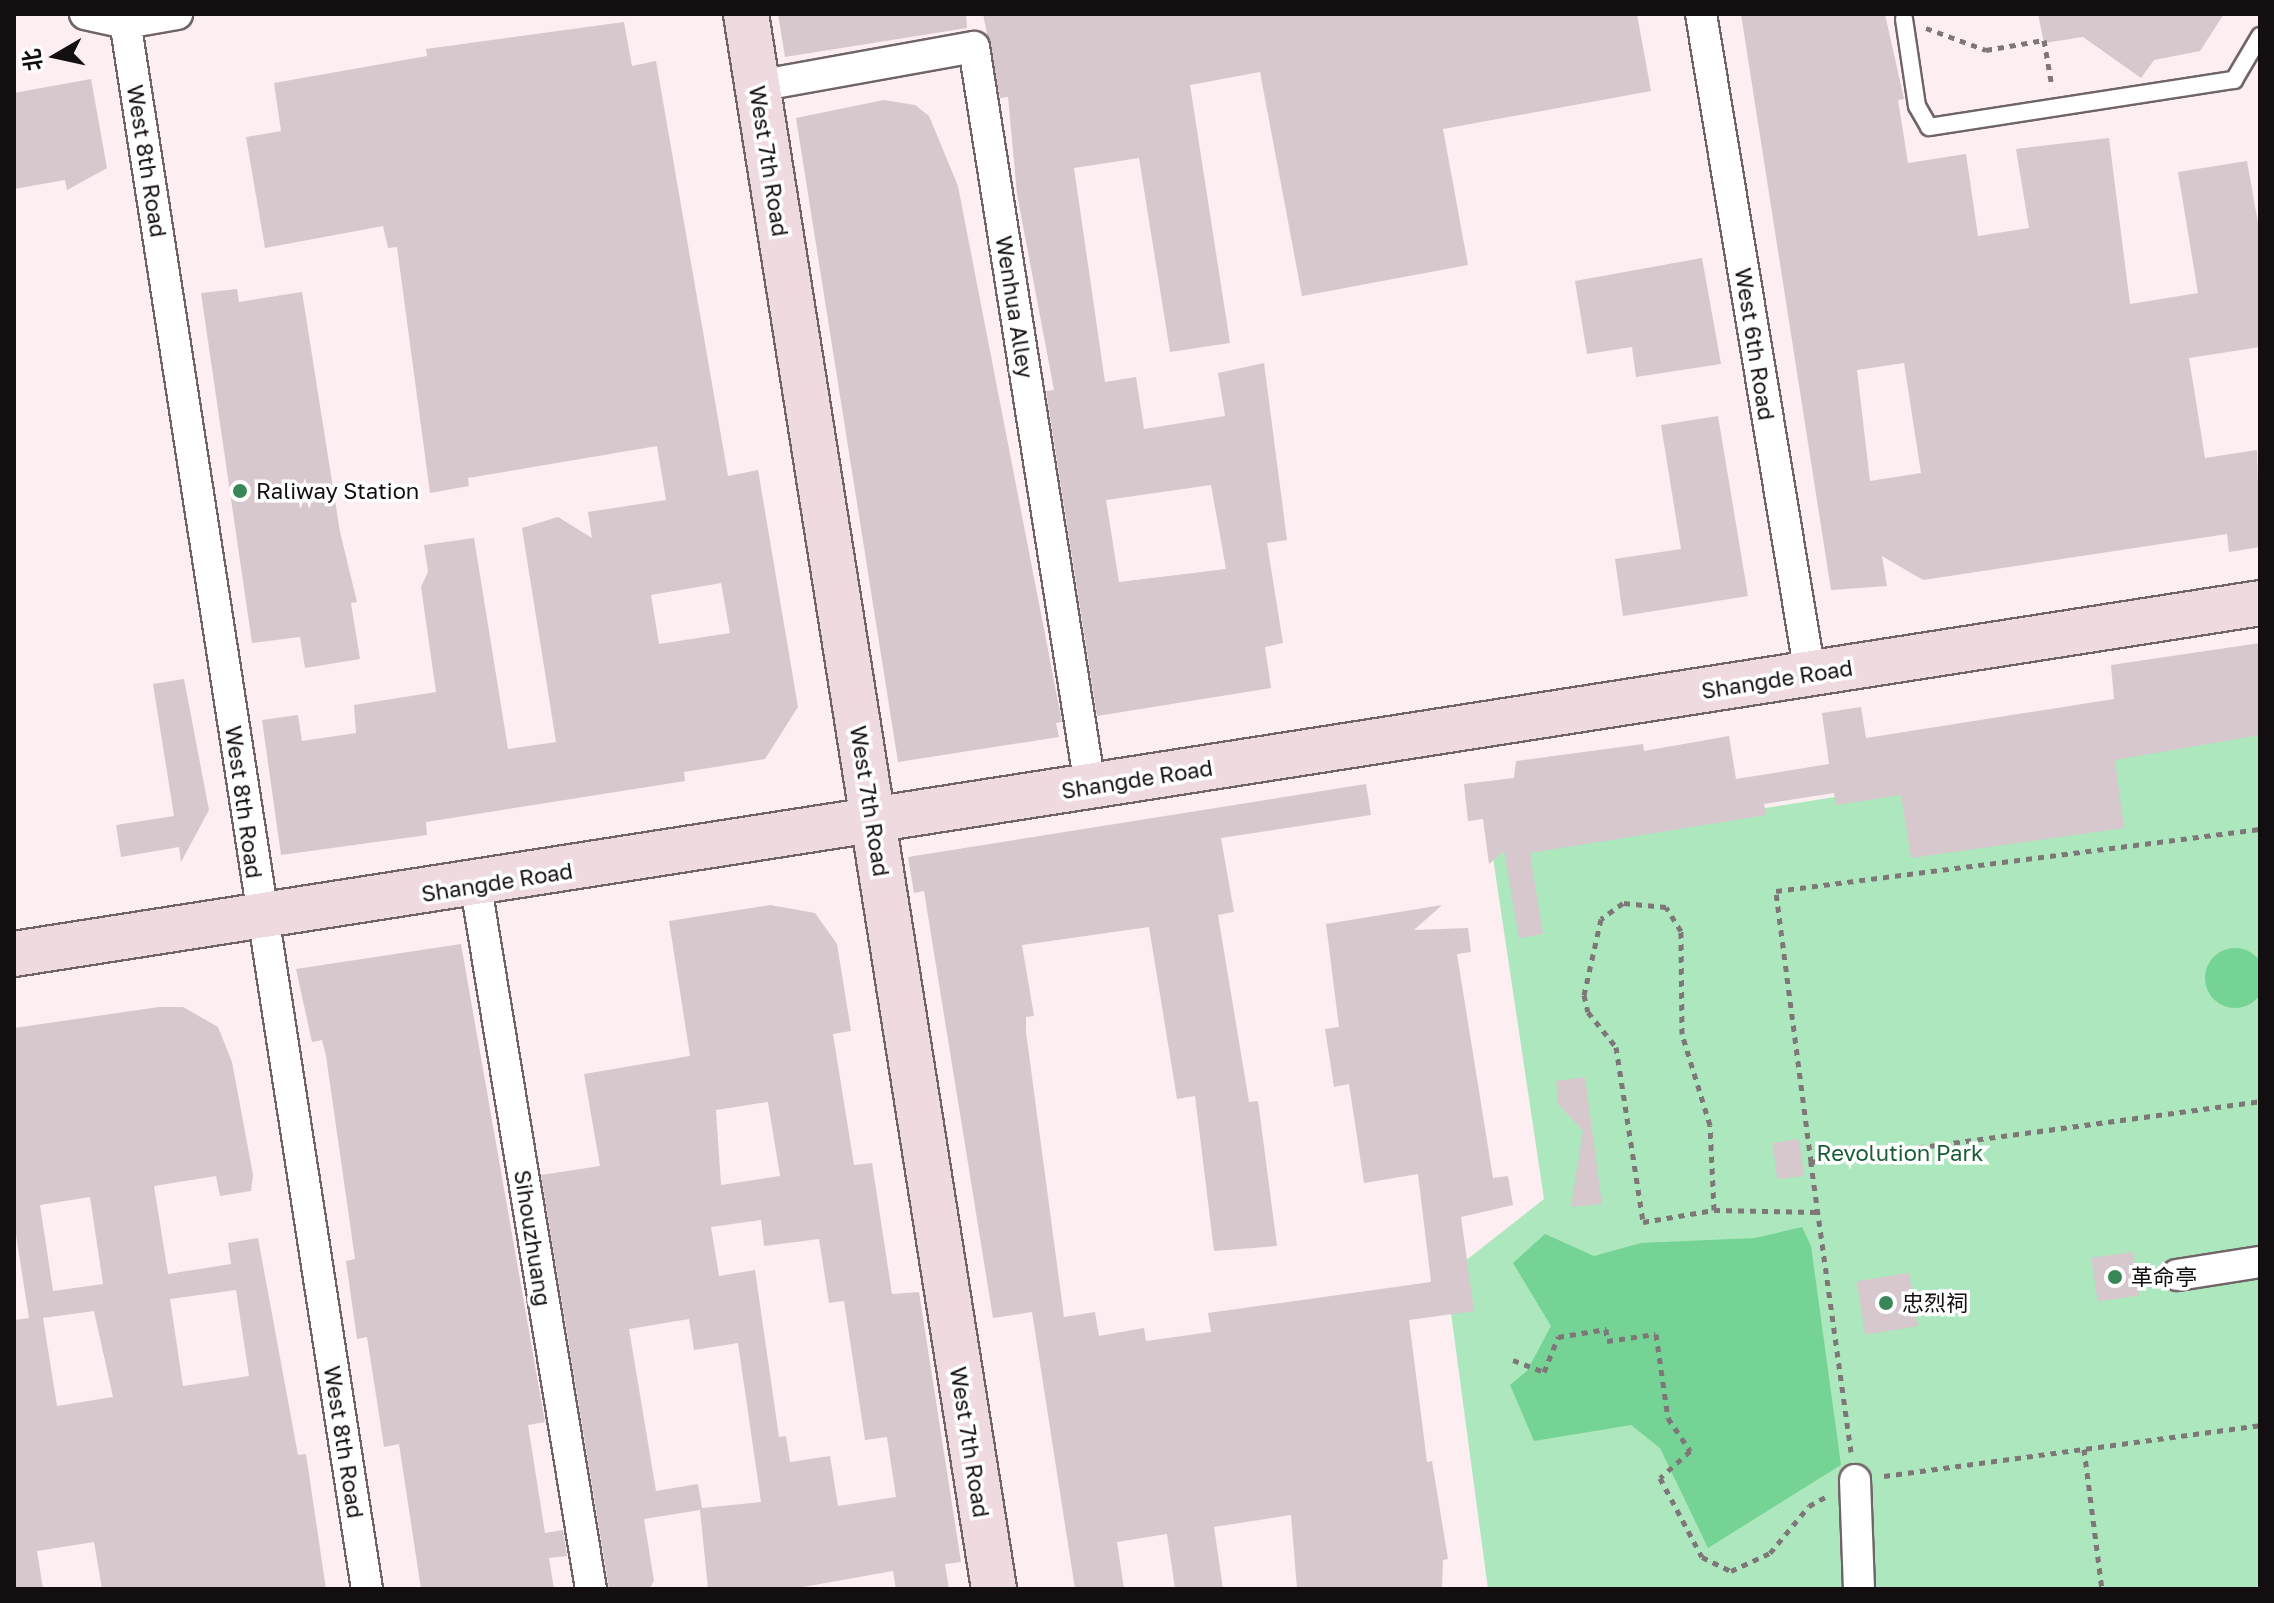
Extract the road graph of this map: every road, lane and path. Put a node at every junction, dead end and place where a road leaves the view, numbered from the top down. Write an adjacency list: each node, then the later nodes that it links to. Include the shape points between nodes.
1 (85, 14): 5 (street)
2 (177, 14): 5 (street)
3 (746, 14): 8 (street, West 7th Road)
4 (1701, 14): 11 (street, West 6th Road)
5 (125, 18): 16 (street, West 8th Road)
6 (1904, 19): 9 (path, via 1986,50 2044,40); 9 (lane, via 1917,106 1929,127)
7 (2260, 36): 9 (lane, via 2234,80)
8 (757, 86): 12 (street, Wenhua Alley, via 974,47); 13 (street, West 7th Road)
9 (2056, 108)
10 (2260, 603): 11 (street, Shangde Road)
11 (1810, 674): 12 (street, Shangde Road)
12 (1090, 786): 13 (street, Shangde Road)
13 (873, 820): 15 (street, Shangde Road); 30 (street, West 7th Road)
14 (2260, 829): 19 (path, via 1776,891)
15 (476, 887): 16 (street, Shangde Road); 29 (street, Sihouzhuang)
16 (261, 917): 17 (street, Shangde Road); 28 (street, West 8th Road)
17 (14, 954)
18 (2260, 1101): 19 (path)
19 (1811, 1162): 21 (path)
20 (1714, 1210): 20 (path, via 1643,1222 1616,1047 1588,1012 1584,995 1601,919 1623,903 1666,907 1681,931 1682,1034 1710,1125); 21 (path)
21 (1818, 1212): 27 (path)
22 (2260, 1262): 23 (street)
23 (2177, 1275)
24 (1513, 1360): 27 (path, via 1544,1372 1558,1337 1606,1329 1607,1341 1656,1334 1668,1418 1690,1451 1663,1469 1663,1487 1702,1557 1731,1571 1770,1553 1809,1506)
25 (2260, 1425): 26 (path)
26 (2084, 1449): 27 (path); 32 (path)
27 (1855, 1480): 31 (street)
28 (367, 1589)
29 (591, 1589)
30 (994, 1589)
31 (1859, 1589)
32 (2102, 1589)

